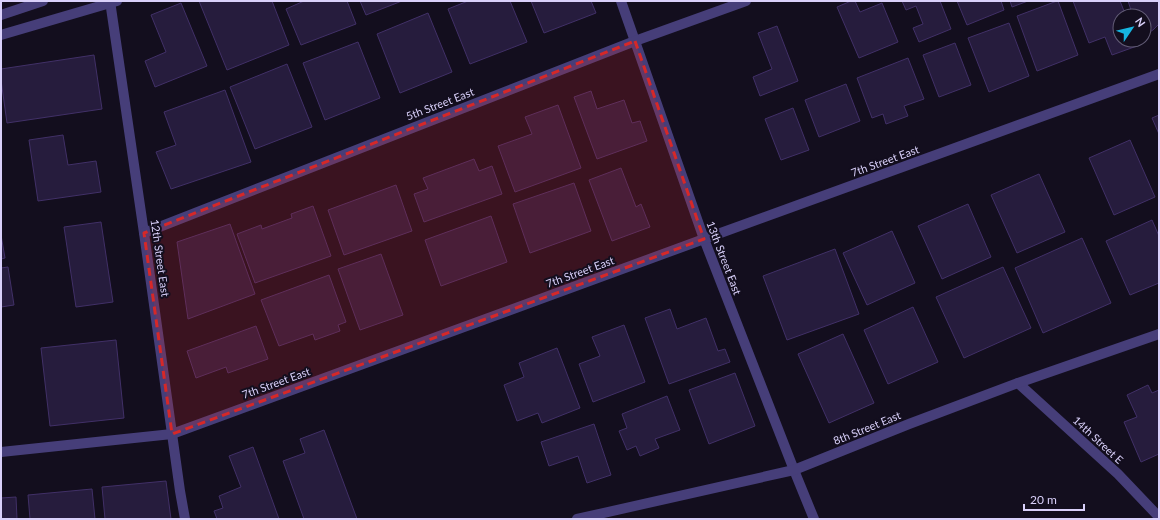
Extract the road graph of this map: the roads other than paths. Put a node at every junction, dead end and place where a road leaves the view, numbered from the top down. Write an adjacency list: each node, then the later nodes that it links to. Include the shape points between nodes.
1 (43, 1): 5 (street)
2 (621, 1): 7 (street, 13th Street East)
3 (746, 1): 7 (street, 5th Street East)
4 (112, 2): 6 (street); 9 (street, 12th Street East)
5 (1, 15)
6 (1, 35)
7 (635, 41): 9 (street, 5th Street East); 10 (street, 13th Street East)
8 (1159, 74): 10 (street, 7th Street East)
9 (144, 233): 13 (street, 12th Street East)
10 (704, 239): 13 (street, 7th Street East); 15 (street, 13th Street East)
11 (1159, 334): 12 (street, 8th Street East)
12 (1018, 383): 15 (street, 8th Street East); 16 (street, 14th Street E, via 1118,474)
13 (172, 434): 14 (street, 7th Street East); 17 (street, 12th Street East)
14 (1, 452)
15 (794, 470): 18 (street, 8th Street East); 19 (street, 13th Street East)
16 (1159, 517)
17 (185, 519)
18 (578, 519)
19 (814, 519)

